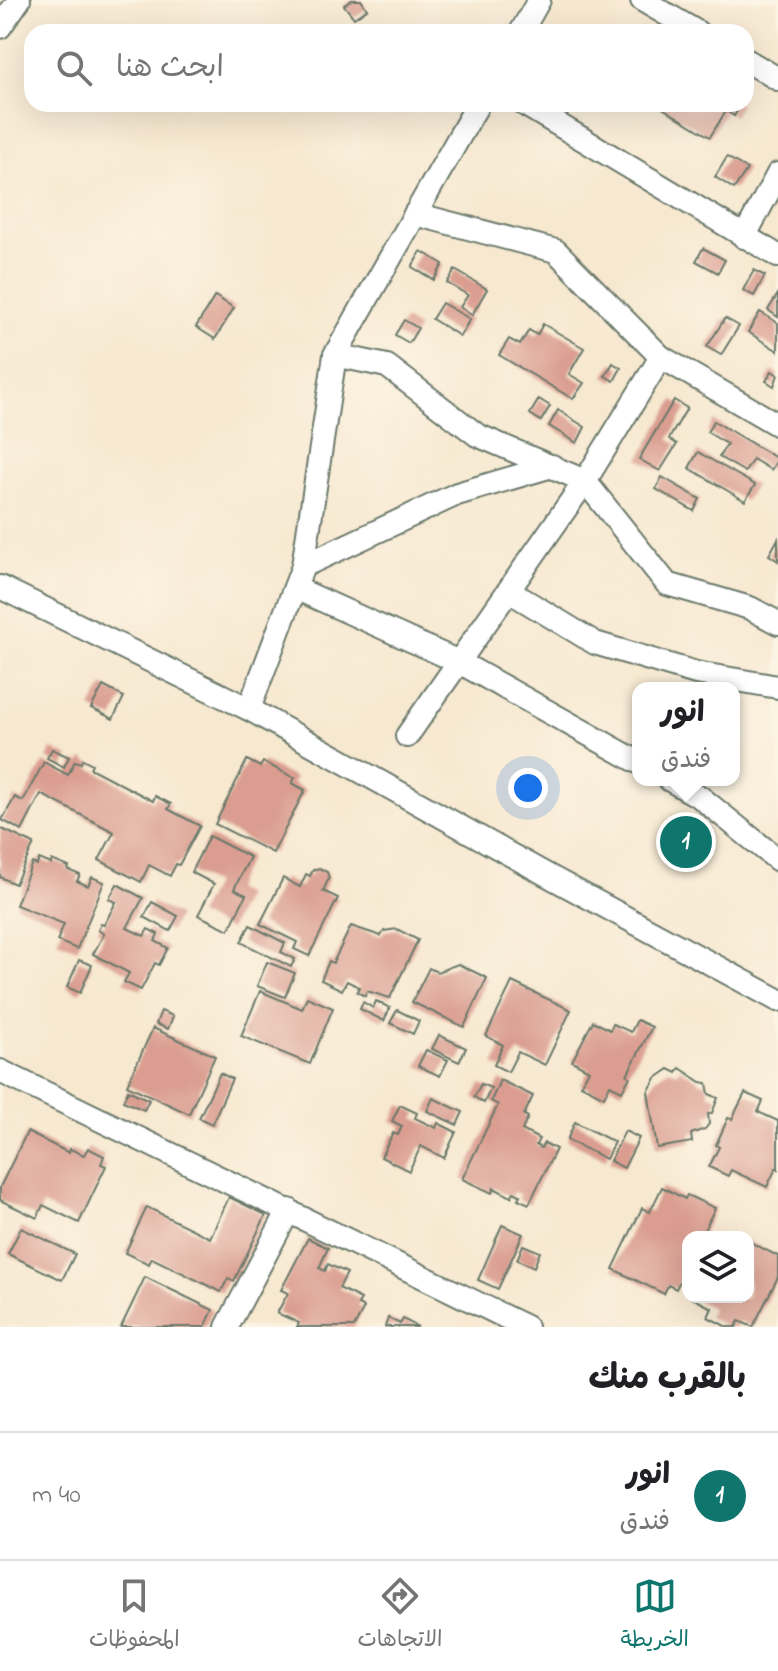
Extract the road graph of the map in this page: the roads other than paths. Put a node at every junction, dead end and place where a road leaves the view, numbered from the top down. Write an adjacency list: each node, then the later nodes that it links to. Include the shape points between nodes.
1 (19, 0): 6 (street)
2 (539, 0): 4 (street)
3 (642, 0): 5 (street)
4 (526, 24)
5 (683, 24)
6 (0, 27)
7 (754, 65): 8 (street)
8 (778, 79)
9 (473, 112): 12 (street)
10 (537, 112): 13 (street)
11 (778, 174): 13 (street)
12 (415, 214): 15 (street); 16 (street, via 556,251)
13 (744, 237): 14 (street)
14 (778, 256)
15 (335, 355): 18 (street, via 387,366 477,435); 20 (street)
16 (661, 357): 17 (street); 19 (street)
17 (778, 425)
18 (552, 466): 19 (street); 20 (street, via 457,494)
19 (585, 481): 23 (street); 24 (street, via 667,584 750,608)
20 (303, 566): 22 (street)
21 (0, 587): 27 (street)
22 (295, 588): 25 (street); 27 (street)
23 (509, 591): 25 (street); 26 (street, via 595,643 696,673)
24 (778, 623)
25 (459, 662): 28 (street); 29 (street)
26 (778, 687)
27 (249, 709): 32 (street)
28 (407, 736)
29 (632, 759)
30 (681, 786): 31 (street)
31 (778, 860)
32 (778, 1000)
33 (0, 1071): 34 (street)
34 (289, 1210): 35 (street); 36 (street)
35 (227, 1327)
36 (526, 1327)

